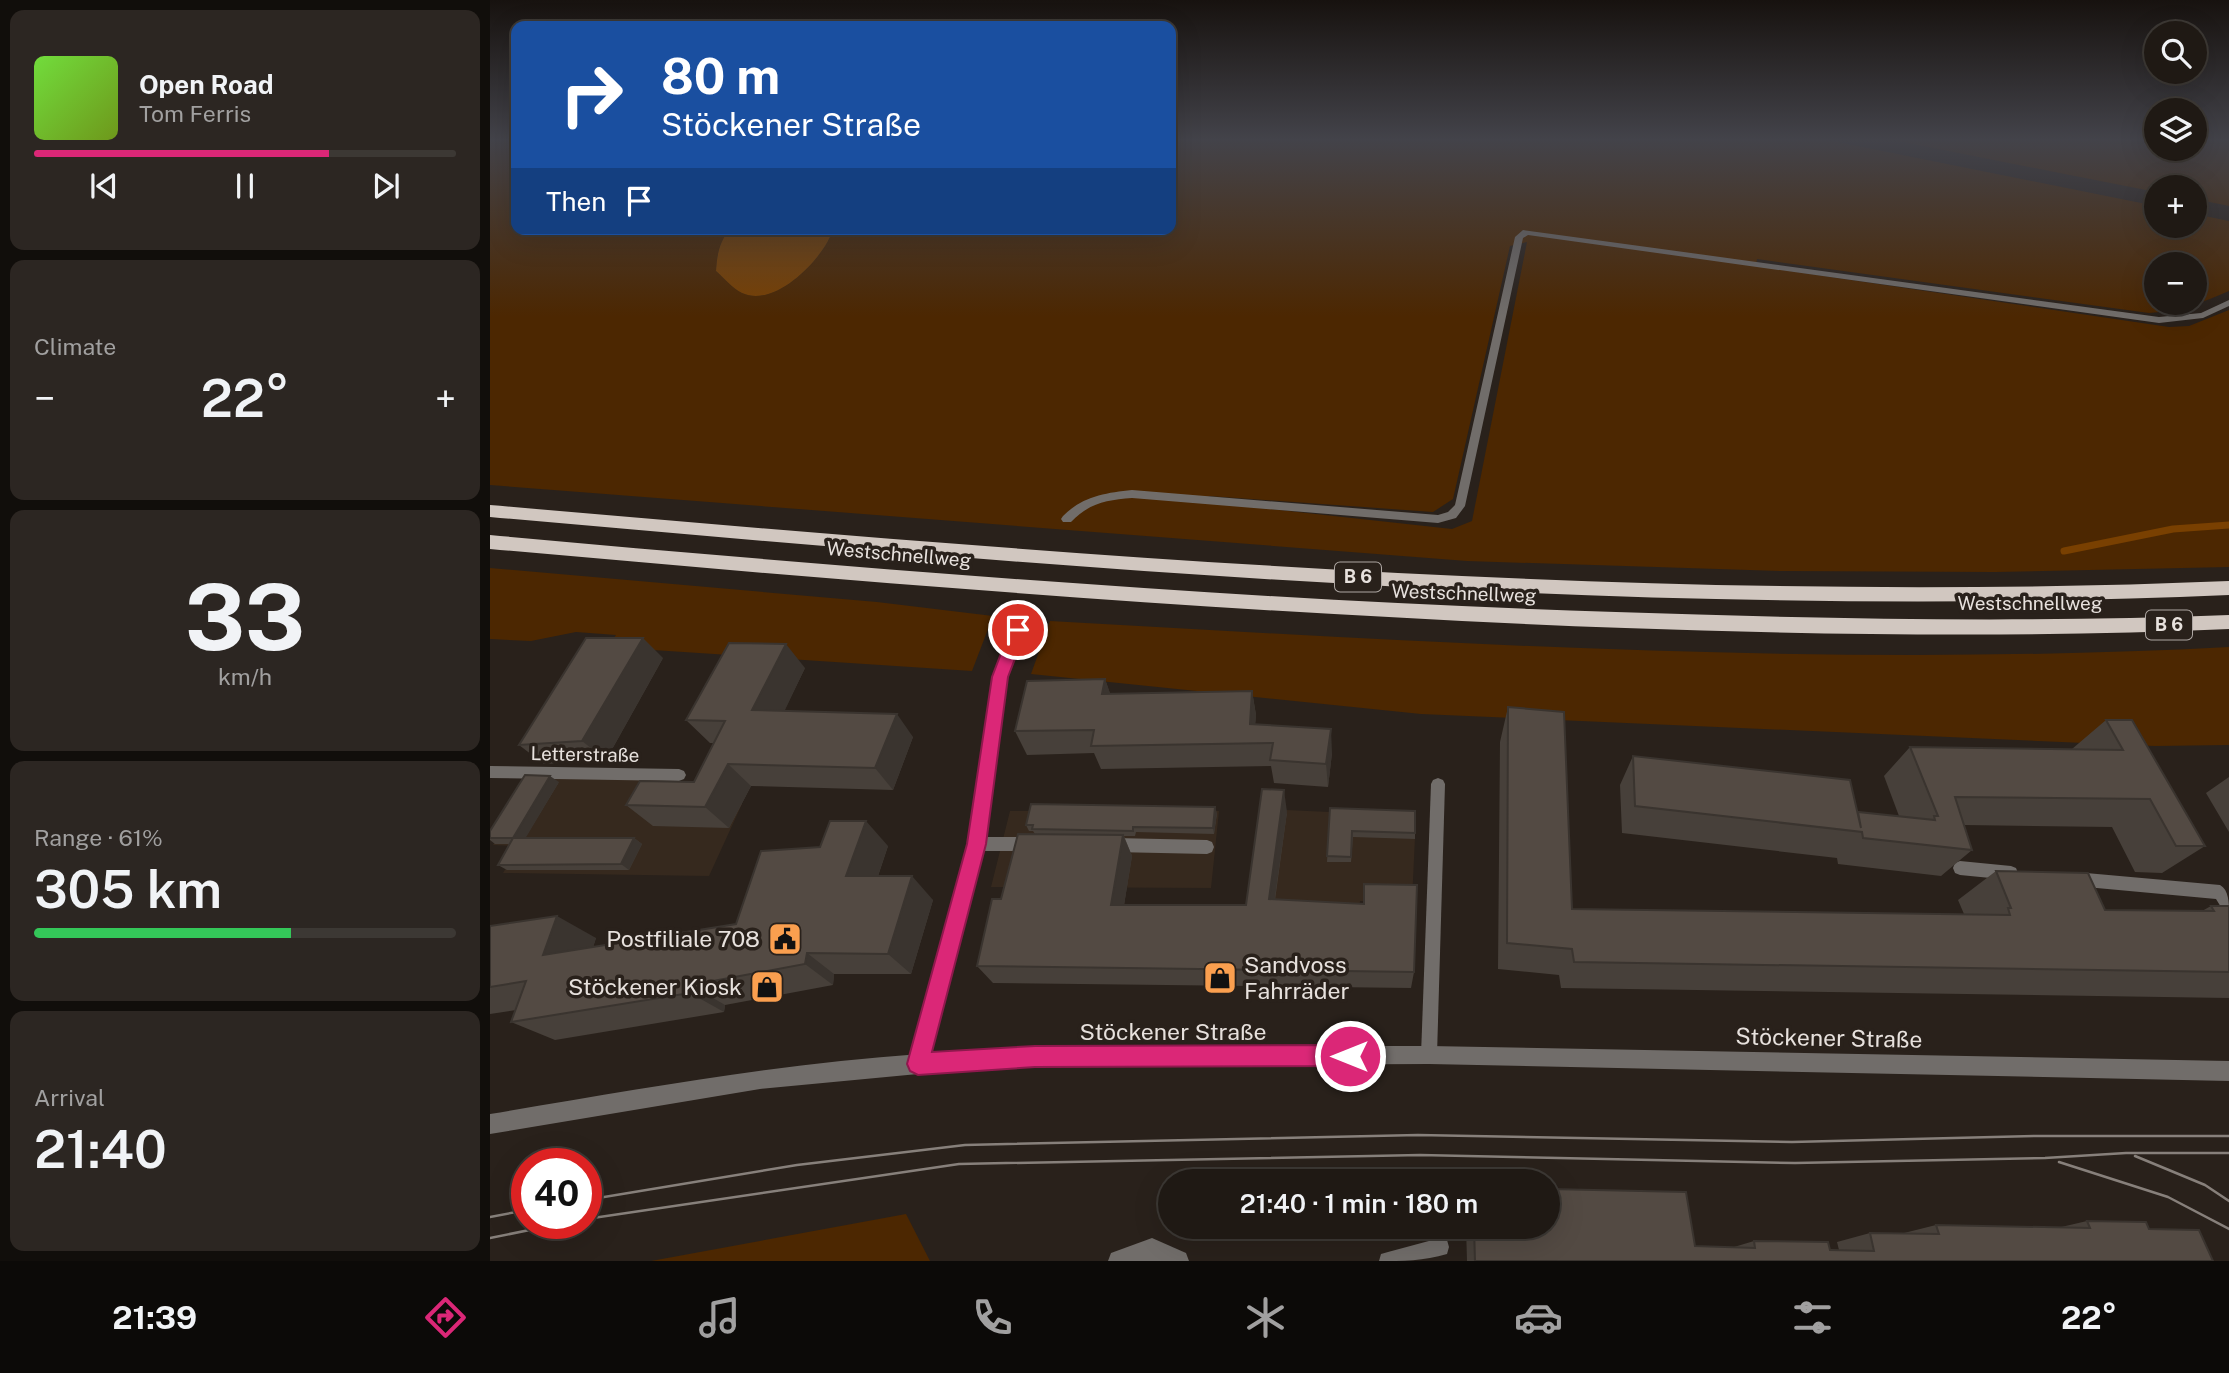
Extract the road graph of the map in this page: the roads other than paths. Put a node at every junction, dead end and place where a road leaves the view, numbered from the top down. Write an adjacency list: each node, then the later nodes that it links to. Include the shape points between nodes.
1 (2229, 303): 3 (lane, via 2203,315 2159,320 1526,232 1519,237 1460,506 1452,515 1438,519 1132,494 1080,504)
2 (490, 511): 5 (highway, Westschnellweg / B 6, via 1171,566 1491,584 1822,593)
3 (1067, 519)
4 (490, 542): 7 (highway, Westschnellweg / B 6, via 1159,597 1463,616 1832,627)
5 (2229, 589)
6 (1027, 611): 11 (street, via 1000,677)
7 (2229, 622)
8 (490, 772): 9 (lane, Letterstraße)
9 (679, 775)
10 (1438, 784): 19 (lane)
11 (977, 844): 12 (lane); 20 (street)
12 (1044, 845)
13 (1098, 845): 14 (lane)
14 (1207, 847)
15 (1959, 868): 16 (lane)
16 (2027, 875)
17 (2053, 877): 18 (lane, via 2220,892)
18 (2229, 906)
19 (1429, 1055): 20 (street, Stöckener Straße, via 1035,1057); 21 (street, Stöckener Straße)
20 (918, 1064): 22 (street, Stöckener Straße, via 760,1079)
21 (2229, 1071)
22 (490, 1124)
23 (1440, 1247): 26 (lane)
24 (1119, 1261): 25 (street, via 1152,1249)
25 (1178, 1261)
26 (1388, 1261)

